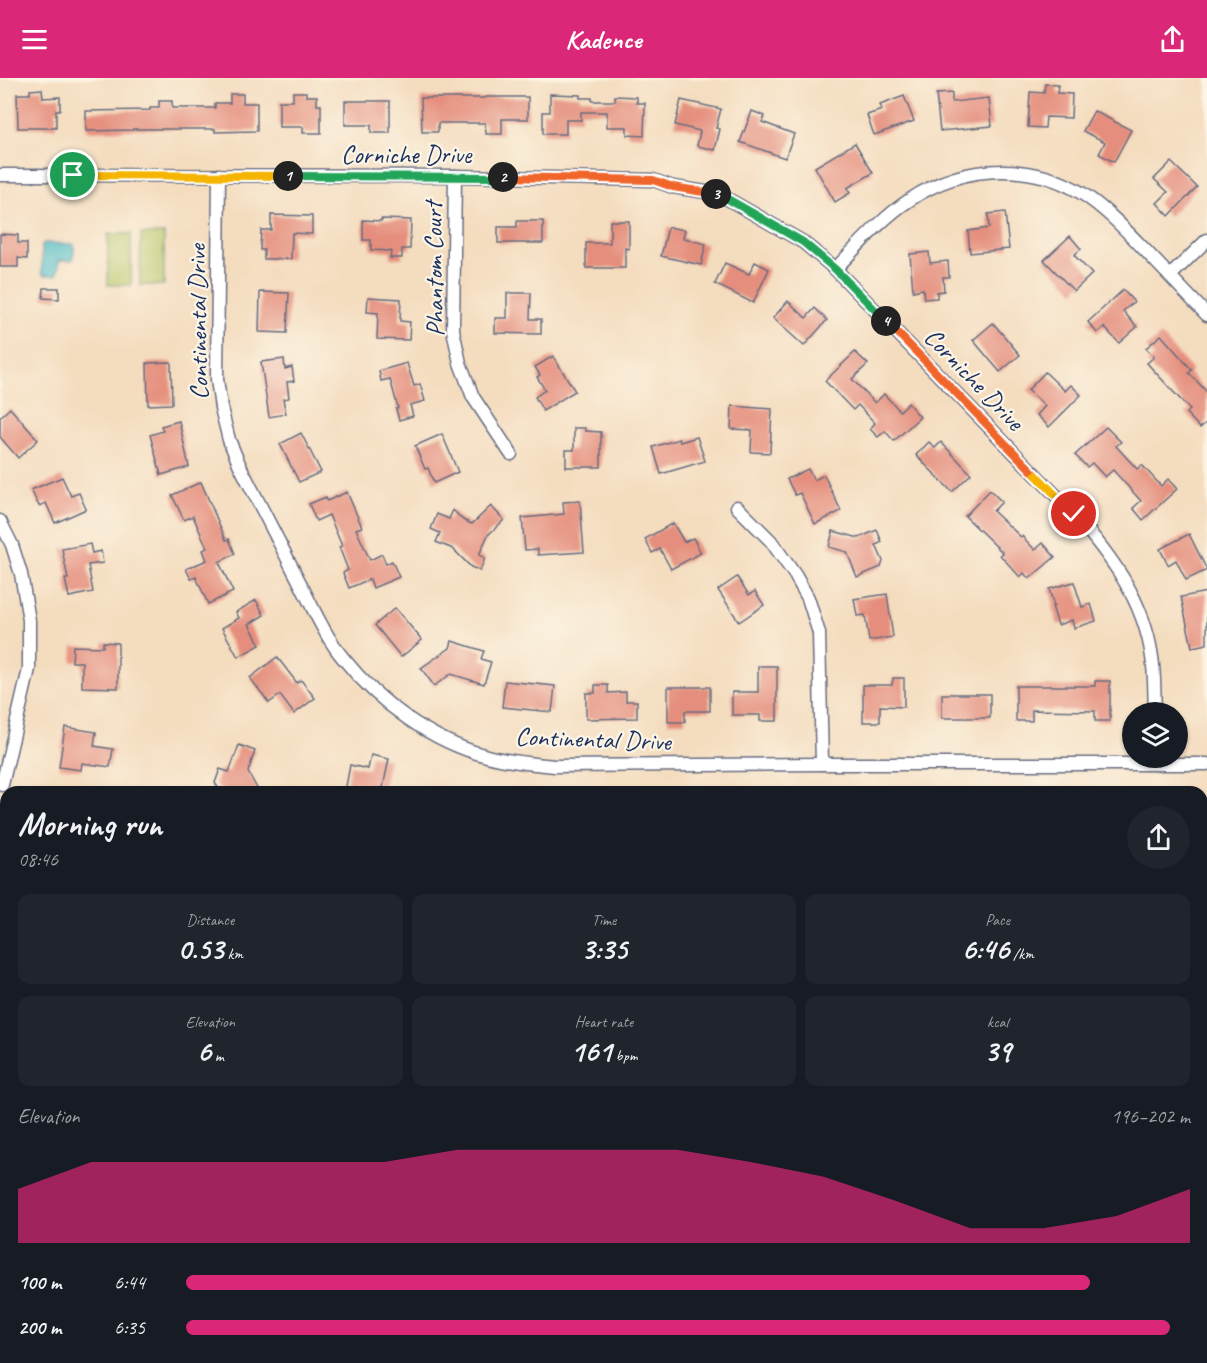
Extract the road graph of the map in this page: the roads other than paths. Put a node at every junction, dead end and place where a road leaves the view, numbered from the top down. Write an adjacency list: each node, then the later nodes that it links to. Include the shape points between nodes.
1 (0, 175): 2 (street, Corniche Drive)
2 (219, 175): 3 (street, Corniche Drive); 14 (street, Continental Drive, via 217,379 229,440 323,628 367,684 421,727 452,743 488,756 529,764)
3 (455, 176): 5 (street, Corniche Drive, via 653,180 719,194 803,242); 8 (street, Phantom Court, via 453,330 473,397)
4 (1207, 240): 6 (street)
5 (835, 269): 6 (street, via 893,211 920,193 969,173 1014,171 1051,178 1090,198 1111,214); 11 (street, Corniche Drive, via 1074,514 1109,556 1139,607 1152,654)
6 (1170, 276): 7 (street)
7 (1207, 315)
8 (511, 454)
9 (737, 507): 14 (street, via 771,541 808,598 819,633)
10 (0, 521): 16 (street, via 21,574 29,620 29,669)
11 (1155, 702)
12 (1122, 761): 14 (street, Continental Drive)
13 (1188, 763): 15 (street, Continental Drive)
14 (822, 764)
15 (1207, 764)
16 (2, 785)

